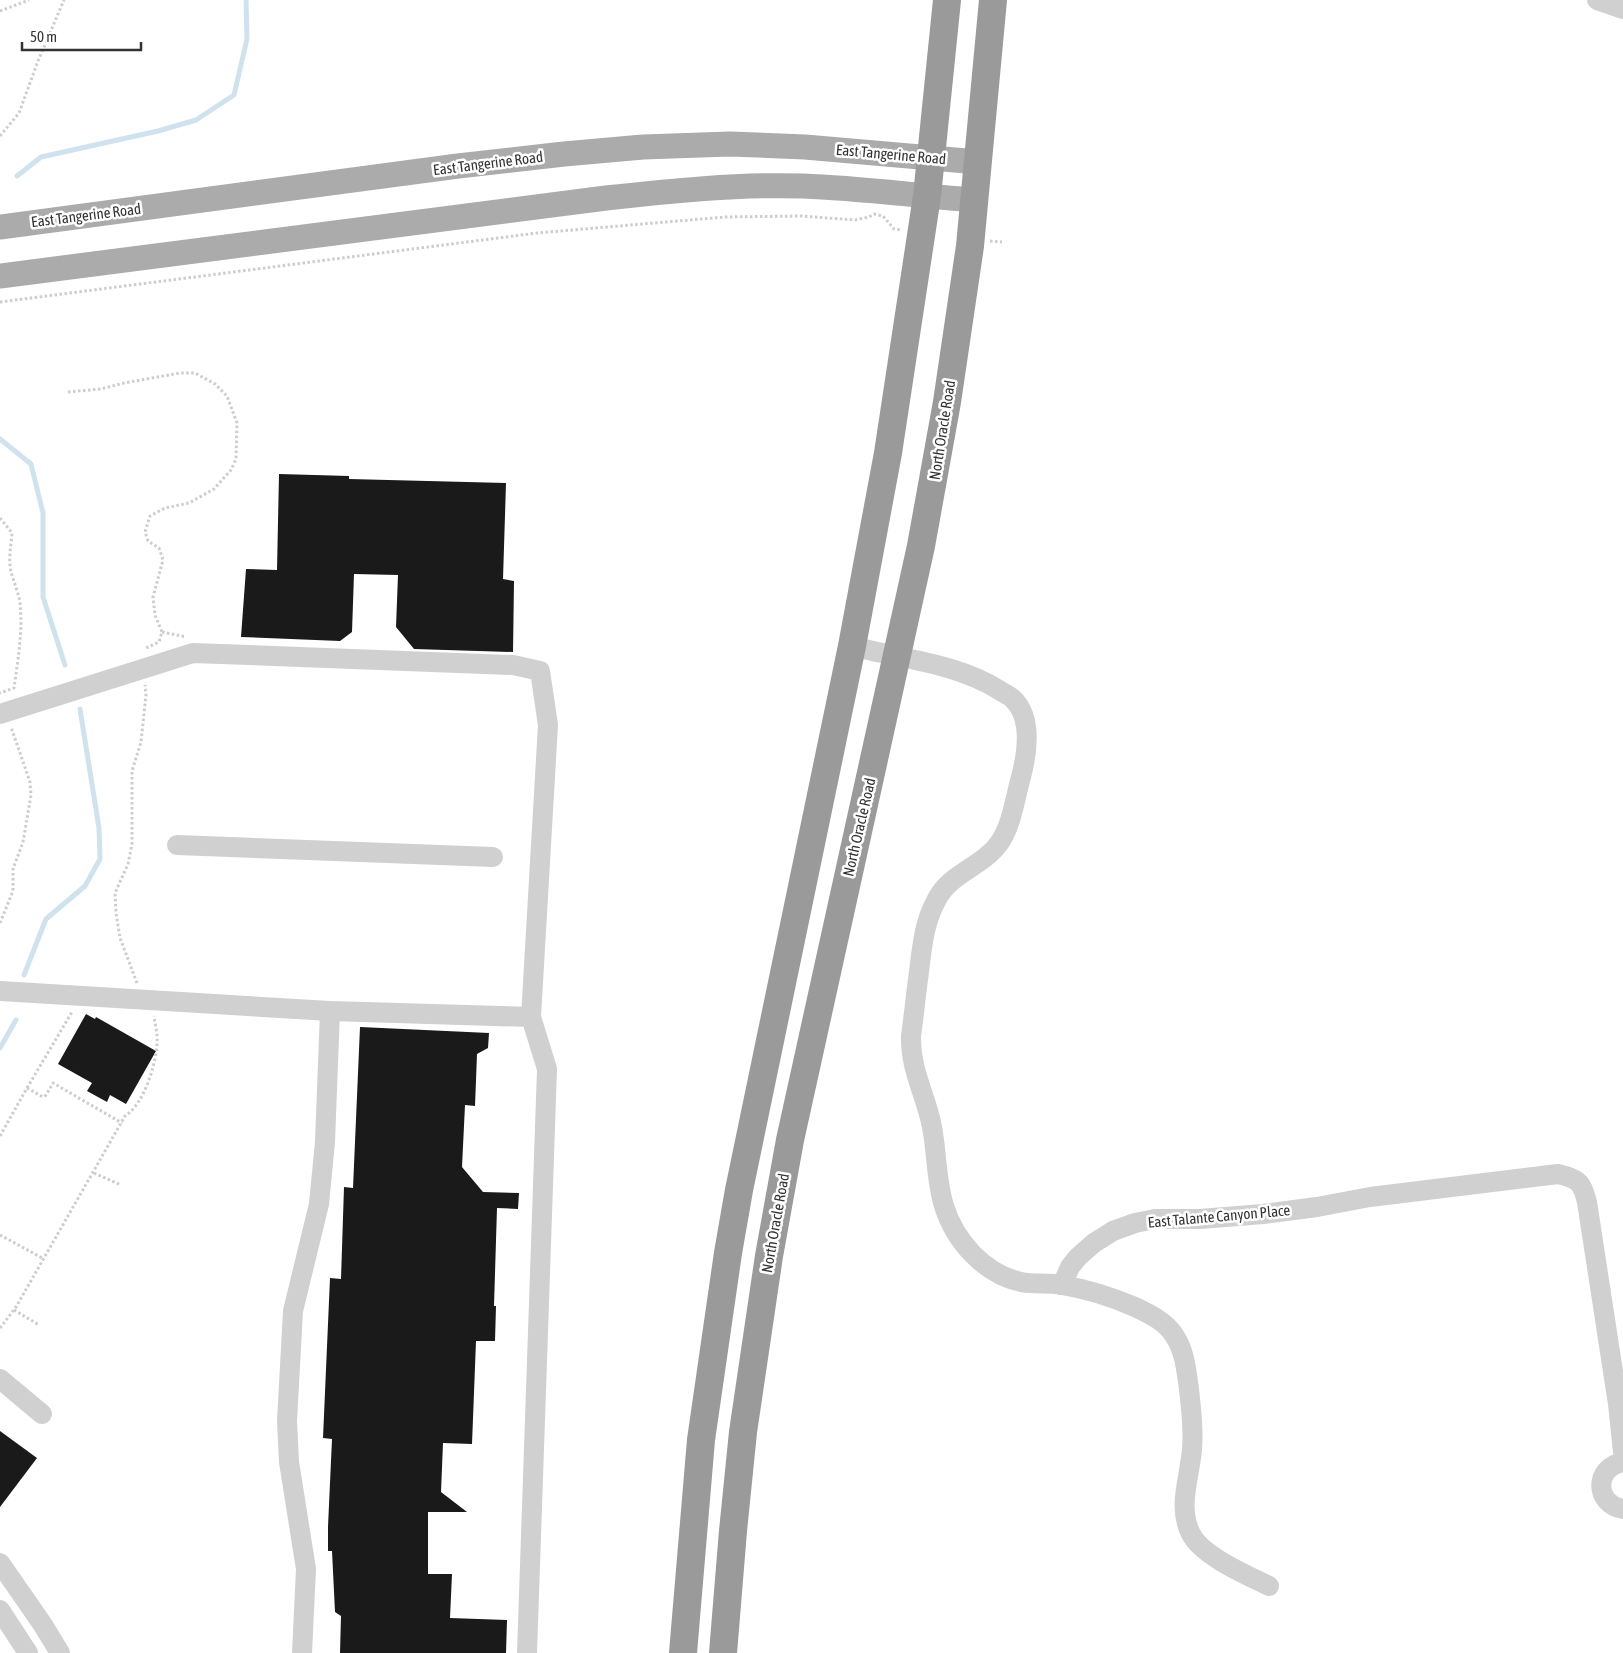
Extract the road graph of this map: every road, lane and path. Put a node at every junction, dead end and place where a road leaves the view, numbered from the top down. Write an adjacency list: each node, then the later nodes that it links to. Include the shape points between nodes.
1 (29, 0): 7 (path)
2 (64, 0): 8 (path, via 19,113)
3 (946, 0): 9 (highway)
4 (993, 0): 10 (highway, North Oracle Road)
5 (1596, 0): 6 (street)
6 (1623, 9)
7 (0, 11)
8 (0, 136)
9 (931, 158): 10 (main road, East Tangerine Road); 11 (highway); 13 (main road, East Tangerine Road, via 730,144 643,147 458,166)
10 (978, 162): 12 (highway, North Oracle Road)
11 (927, 196): 12 (main road); 15 (main road, via 803,186 659,192); 21 (highway, via 888,453)
12 (974, 200): 22 (highway, North Oracle Road, via 945,412 921,546)
13 (0, 227)
14 (897, 230): 16 (path, via 883,216 874,214 855,220 801,216 725,217 537,233)
15 (0, 276)
16 (0, 302)
17 (68, 392): 19 (path, via 196,373 227,396 237,423 236,459 231,470 214,489 189,503 165,508 150,516 145,532 148,541 159,548 163,560 153,597)
18 (0, 518): 24 (path, via 12,533 9,558 20,602 21,637 14,688)
19 (162, 632): 20 (path); 23 (path, via 159,642 142,649)
20 (192, 636)
21 (852, 646): 22 (street); 58 (highway, via 728,1252 702,1440)
22 (896, 657): 42 (street, via 951,669 981,680 1013,699 1026,727 1028,742 1005,835 989,855 945,887 928,916 911,1052 932,1127 940,1192 958,1236 978,1259 1001,1276 1022,1282); 59 (highway, North Oracle Road, via 790,1140 769,1256 743,1432)
23 (145, 668): 25 (street); 29 (path, via 150,676 144,678 146,695 140,742 132,771 132,844 128,864 115,892 120,938); 34 (street, via 193,653 513,665 540,670 548,725)
24 (0, 693)
25 (6, 717): 28 (path, via 30,782 31,795 23,842 13,869 12,891)
26 (177, 845): 27 (street)
27 (493, 857)
28 (0, 923)
29 (138, 988)
30 (0, 991): 31 (street)
31 (330, 1010): 34 (street); 56 (street, via 319,1204 293,1311 287,1421 289,1462 306,1569)
32 (72, 1011): 35 (path)
33 (154, 1015): 36 (path, via 157,1035 155,1061 141,1096)
34 (531, 1017): 57 (street, via 546,1069)
35 (28, 1088): 36 (path, via 43,1097 53,1084); 37 (path)
36 (122, 1123): 38 (path)
37 (0, 1136)
38 (94, 1173): 39 (path); 41 (path)
39 (121, 1185)
40 (0, 1235): 41 (path)
41 (44, 1259): 43 (path)
42 (1062, 1285): 48 (street, East Talante Canyon Place, via 1070,1267 1094,1244 1113,1231 1154,1219 1263,1214 1558,1174 1572,1178 1583,1187 1587,1202); 52 (street, via 1115,1299 1150,1314 1173,1332 1185,1358 1193,1429 1184,1500 1189,1530 1210,1553)
43 (14, 1310): 44 (path); 45 (path)
44 (39, 1326)
45 (0, 1328)
46 (0, 1379): 47 (street)
47 (42, 1414)
48 (1623, 1452)
49 (1623, 1462): 50 (street, via 1607,1470 1601,1487 1610,1504)
50 (1623, 1509)
51 (0, 1563): 55 (street)
52 (1269, 1586)
53 (0, 1610): 54 (street)
54 (28, 1653)
55 (60, 1653)
56 (302, 1653)
57 (527, 1653)
58 (683, 1653)
59 (723, 1653)

